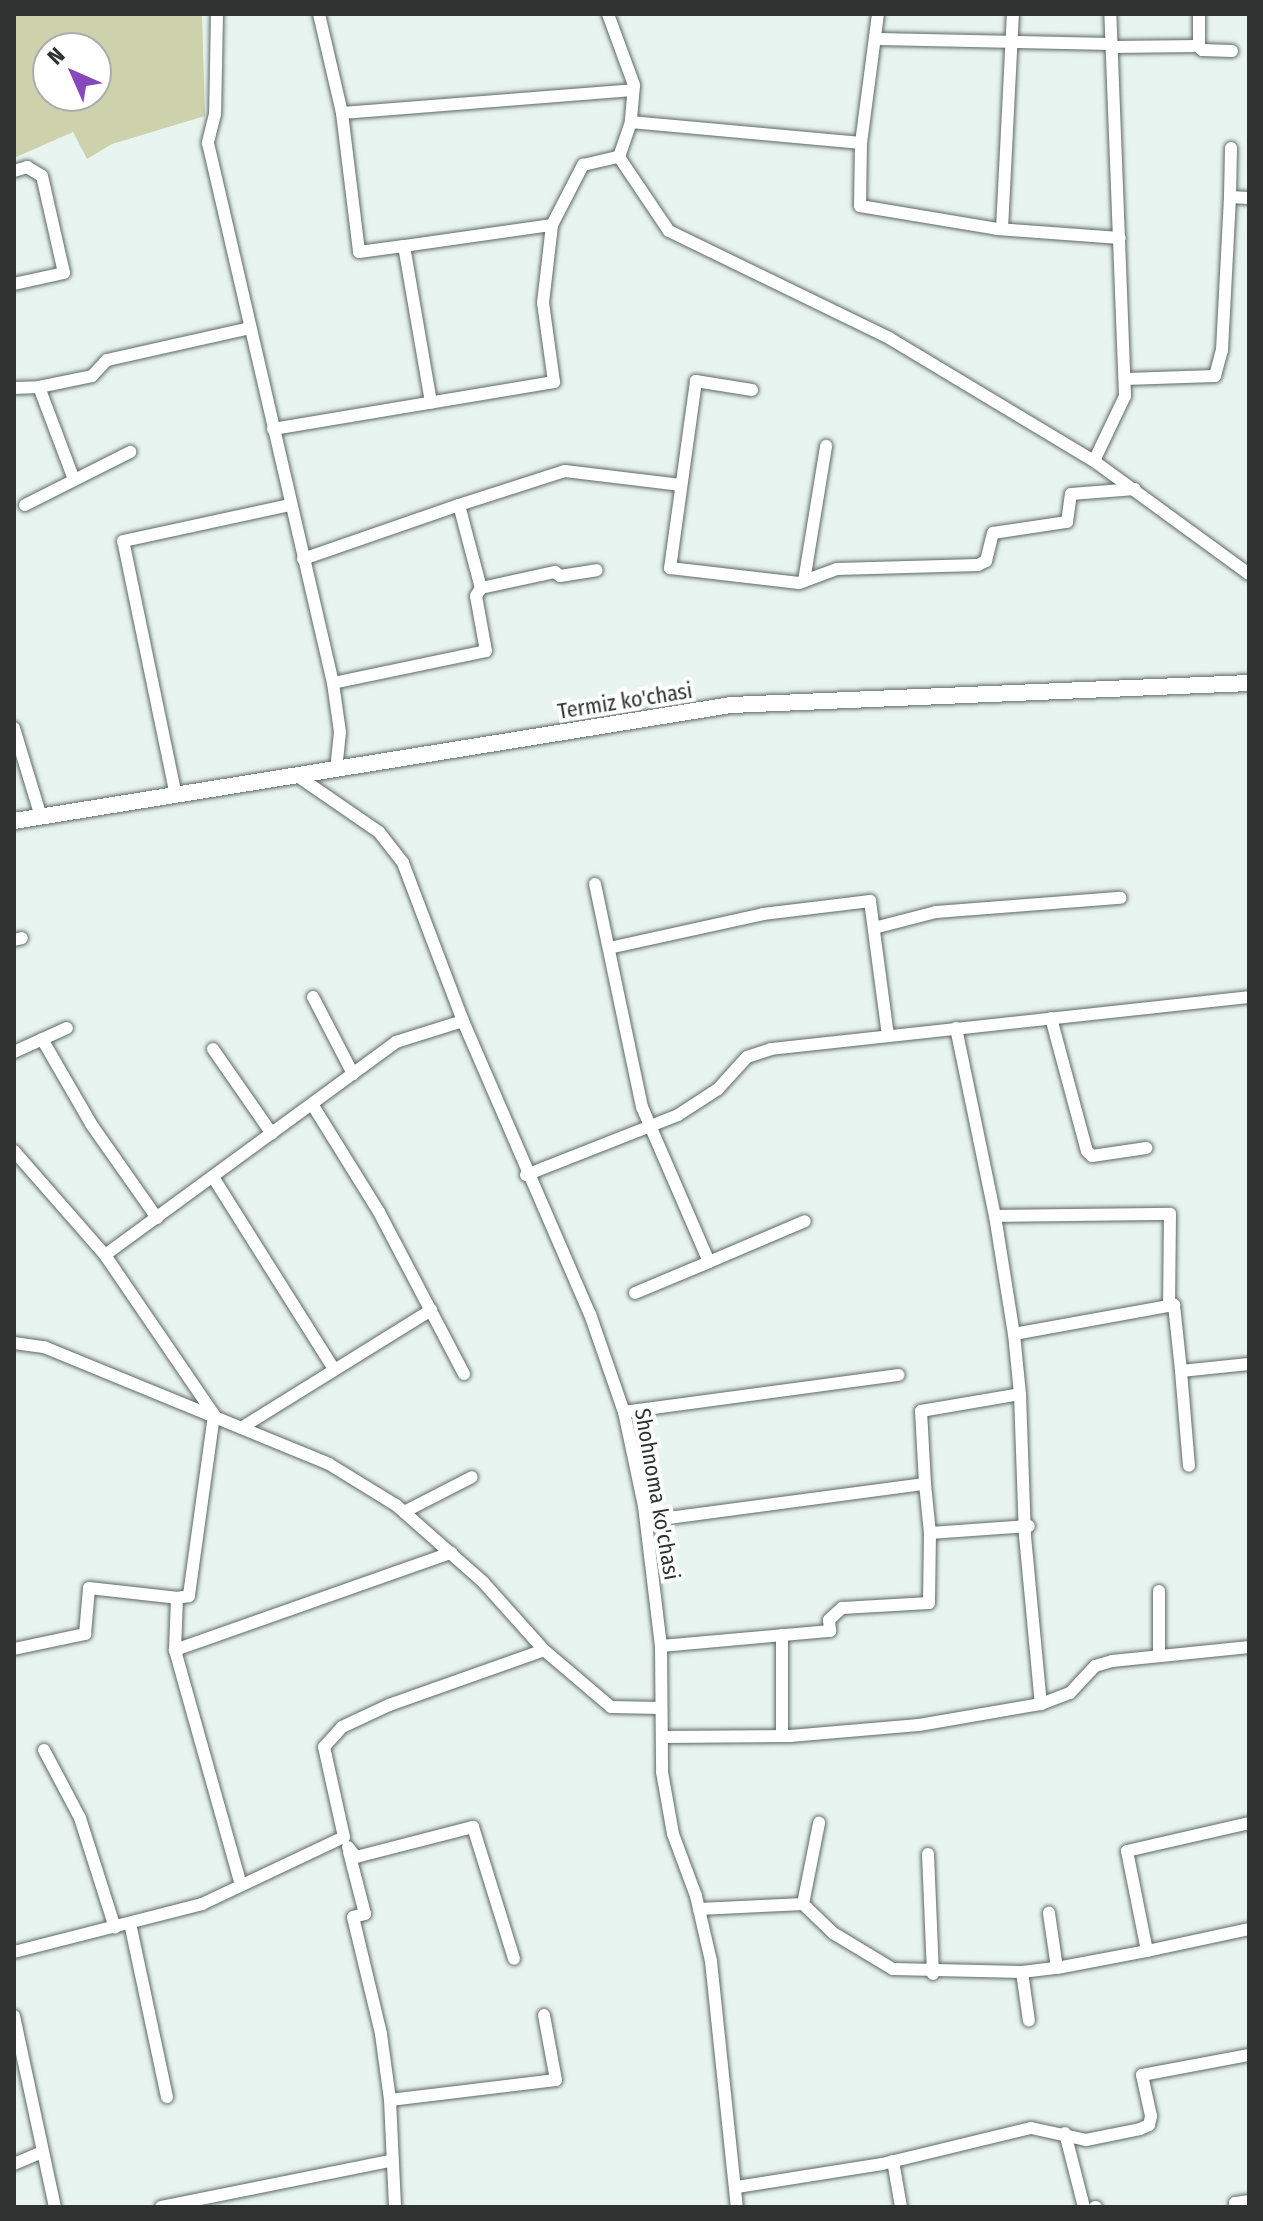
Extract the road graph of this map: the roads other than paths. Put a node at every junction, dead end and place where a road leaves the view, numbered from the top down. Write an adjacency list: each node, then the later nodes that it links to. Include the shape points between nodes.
1 (217, 14): 27 (street, via 215,114 208,143)
2 (319, 14): 14 (street)
3 (608, 14): 13 (street)
4 (878, 14): 8 (street)
5 (1013, 14): 9 (street)
6 (1110, 14): 10 (street)
7 (1199, 14): 11 (street)
8 (878, 39): 9 (street); 16 (street)
9 (1011, 44): 10 (street); 23 (street)
10 (1111, 45): 11 (street); 24 (street)
11 (1199, 46): 12 (street)
12 (1232, 51)
13 (633, 90): 14 (street); 15 (street)
14 (342, 113): 25 (street, via 359,252)
15 (631, 122): 16 (street); 18 (street)
16 (861, 143): 23 (street, via 860,206)
17 (1231, 148): 20 (street)
18 (619, 157): 22 (street, via 583,165); 36 (street, via 669,231 889,338)
19 (14, 171): 26 (street, via 27,167 42,176 64,273)
20 (1230, 197): 21 (street); 28 (street, via 1222,350 1215,376)
21 (1249, 198)
22 (552, 225): 25 (street); 32 (street, via 543,303 554,382)
23 (1002, 229): 24 (street)
24 (1120, 238): 28 (street)
25 (404, 246): 32 (street)
26 (14, 284)
27 (250, 328): 29 (street, via 107,360 92,376); 33 (street)
28 (1125, 379): 36 (street, via 1125,396)
29 (39, 387): 30 (street); 37 (street)
30 (14, 388)
31 (752, 390): 38 (street, via 696,381)
32 (431, 403): 33 (street)
33 (273, 429): 41 (street)
34 (826, 446): 46 (street)
35 (130, 452): 37 (street)
36 (1094, 461): 39 (street)
37 (73, 477): 40 (street)
38 (681, 485): 42 (street, via 565,471); 46 (street, via 670,568)
39 (1135, 489): 45 (street); 46 (street, via 1071,494 1067,522 993,533 986,561 978,565 837,569)
40 (25, 505)
41 (289, 505): 43 (street); 53 (street, via 123,541)
42 (459, 505): 43 (street); 47 (street)
43 (303, 559): 48 (street)
44 (597, 570): 47 (street, via 560,576 555,572)
45 (1249, 574)
46 (804, 581)
47 (481, 588): 48 (street, via 476,596 486,651)
48 (333, 683): 51 (street, via 340,732)
49 (1249, 683): 51 (main road, Termiz ko'chasi, via 731,705)
50 (14, 728): 54 (street)
51 (336, 771): 52 (main road, Termiz ko'chasi)
52 (299, 777): 53 (main road, Termiz ko'chasi); 63 (street, Shohnoma ko'chasi, via 379,832 403,863)
53 (176, 796): 54 (main road, Termiz ko'chasi)
54 (41, 817): 55 (main road, Termiz ko'chasi)
55 (14, 821)
56 (595, 884): 59 (street)
57 (1120, 898): 58 (street, via 936,912)
58 (874, 928): 59 (street, via 870,901 864,901 763,914); 66 (street)
59 (609, 948): 72 (street, via 633,1073)
60 (313, 997): 70 (street)
61 (1249, 997): 62 (street)
62 (1051, 1018): 65 (street); 74 (street, via 1087,1151 1092,1156)
63 (463, 1021): 70 (street, via 396,1042); 76 (street, Shohnoma ko'chasi)
64 (67, 1028): 67 (street)
65 (956, 1028): 66 (street); 78 (street)
66 (888, 1036): 72 (street, via 771,1049 747,1057 718,1089)
67 (42, 1039): 69 (street); 79 (street, via 91,1124)
68 (213, 1049): 73 (street)
69 (14, 1052)
70 (353, 1074): 71 (street)
71 (312, 1104): 73 (street); 85 (street)
72 (650, 1127): 76 (street); 82 (street)
73 (272, 1134): 77 (street)
74 (1146, 1148)
75 (14, 1151): 81 (street)
76 (526, 1175): 94 (street, Shohnoma ko'chasi, via 590,1314)
77 (213, 1177): 79 (street); 89 (street)
78 (995, 1216): 84 (street, via 1170,1214); 86 (street)
79 (157, 1218): 81 (street)
80 (805, 1221): 82 (street)
81 (105, 1255): 95 (street)
82 (709, 1262): 83 (street)
83 (635, 1293)
84 (1169, 1306): 86 (street); 90 (street, via 1174,1305)
85 (431, 1310): 89 (street); 91 (street)
86 (1014, 1334): 93 (street)
87 (14, 1343): 95 (street, via 44,1347)
88 (1249, 1364): 90 (street)
89 (334, 1369): 96 (street)
90 (1181, 1371): 97 (street)
91 (464, 1374)
92 (899, 1375): 94 (street)
93 (1020, 1394): 99 (street, via 921,1411); 102 (street)
94 (624, 1412): 101 (street, Shohnoma ko'chasi)
95 (214, 1415): 96 (street); 106 (street, via 189,1596)
96 (241, 1428): 100 (street, via 329,1464)
97 (1189, 1466)
98 (472, 1477): 100 (street)
99 (925, 1484): 101 (street); 103 (street)
100 (404, 1512): 104 (street)
101 (646, 1521): 108 (street, Shohnoma ko'chasi)
102 (1029, 1526): 103 (street); 114 (street, via 1026,1551)
103 (930, 1533): 107 (street, via 929,1603 842,1608 829,1620 830,1631)
104 (451, 1553): 111 (street); 112 (street)
105 (1159, 1591): 113 (street)
106 (178, 1598): 110 (street, via 89,1588 85,1634); 111 (street)
107 (782, 1635): 108 (street); 116 (street)
108 (661, 1646): 115 (street, Shohnoma ko'chasi)
109 (1249, 1647): 113 (street)
110 (14, 1649)
111 (175, 1650): 124 (street)
112 (544, 1650): 115 (street, via 611,1707); 121 (street, via 389,1705 330,1736 324,1747)
113 (1159, 1656): 114 (street, via 1095,1666 1070,1693)
114 (1041, 1704): 116 (street, via 919,1725)
115 (661, 1708): 117 (street, Shohnoma ko'chasi)
116 (782, 1736): 117 (street)
117 (662, 1737): 126 (street, Shohnoma ko'chasi, via 673,1834)
118 (44, 1750): 129 (street, via 80,1818)
119 (819, 1823): 125 (street)
120 (1249, 1823): 131 (street, via 1127,1851)
121 (344, 1837): 122 (street); 124 (street)
122 (349, 1852): 133 (street, via 356,1857 473,1827); 142 (street, via 365,1914 353,1917 381,2034)
123 (928, 1854): 136 (street)
124 (241, 1885): 128 (street, via 202,1904)
125 (803, 1904): 126 (street); 136 (street, via 833,1933 893,1969)
126 (699, 1909): 148 (street, Shohnoma ko'chasi, via 711,1961)
127 (1049, 1913): 134 (street)
128 (130, 1923): 129 (street); 141 (street)
129 (115, 1928): 132 (street)
130 (1249, 1929): 131 (street)
131 (1147, 1951): 134 (street)
132 (14, 1952)
133 (514, 1959)
134 (1057, 1968): 135 (street)
135 (1022, 1972): 136 (street); 139 (street)
136 (933, 1974)
137 (544, 2015): 142 (street, via 556,2080)
138 (14, 2016): 144 (street)
139 (1029, 2021)
140 (1249, 2055): 143 (street, via 1142,2075 1151,2116 1149,2125 1140,2129 1086,2140)
141 (167, 2097)
142 (390, 2100): 145 (street)
143 (1065, 2133): 146 (street, via 1031,2128); 155 (street)
144 (42, 2152): 147 (street); 150 (street)
145 (390, 2161): 151 (street); 152 (street)
146 (893, 2161): 148 (street); 154 (street)
147 (14, 2164)
148 (737, 2187): 153 (street, Shohnoma ko'chasi)
149 (1249, 2201): 156 (street, via 1235,2203)
150 (55, 2207)
151 (164, 2207)
152 (395, 2207)
153 (737, 2207)
154 (901, 2207)
155 (1084, 2207)
156 (1236, 2207)

